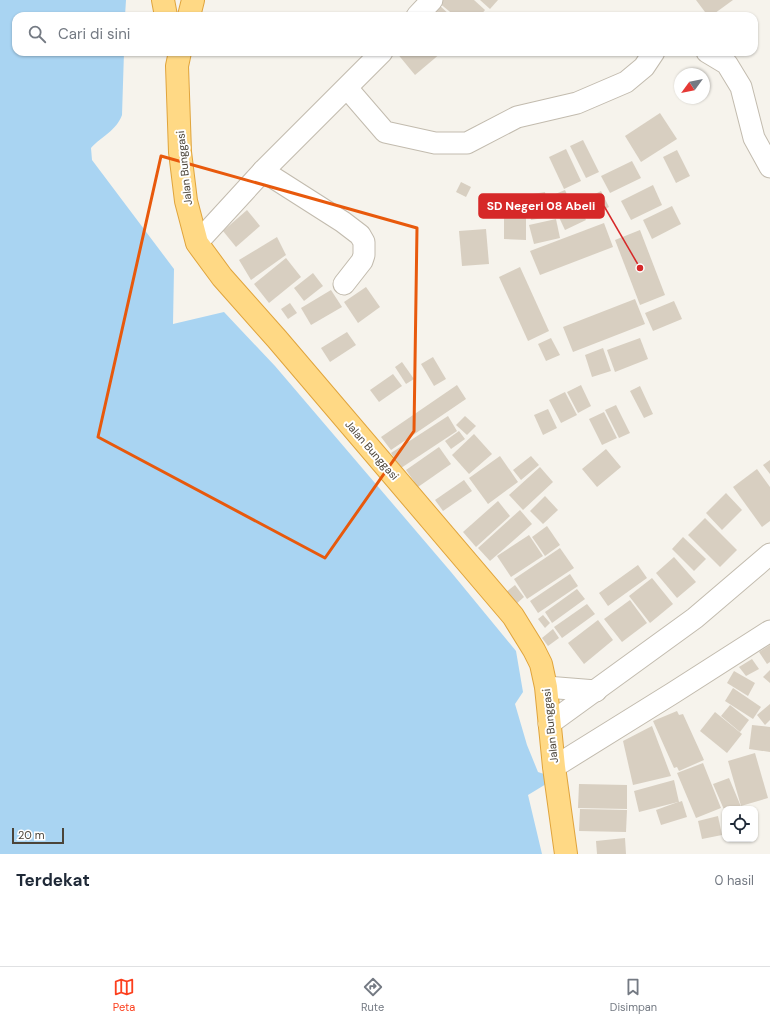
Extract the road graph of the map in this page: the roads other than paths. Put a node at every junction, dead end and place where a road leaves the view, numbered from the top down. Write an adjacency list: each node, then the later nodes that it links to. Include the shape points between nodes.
1 (163, 0): 4 (highway)
2 (193, 0): 5 (highway)
3 (432, 0): 6 (street)
4 (165, 12)
5 (190, 12)
6 (421, 12)
7 (378, 56): 11 (street)
8 (651, 56): 11 (street, via 644,67 626,82 577,103 517,117 467,143 435,143 384,132)
9 (714, 56): 12 (street, via 727,64 741,87 754,138)
10 (177, 57): 14 (highway, Jalan Bunggasi, via 180,152 186,201)
11 (347, 88): 13 (street)
12 (770, 167)
13 (263, 171): 14 (street); 15 (street, via 360,235 364,242 364,255)
14 (197, 243): 18 (highway, Jalan Bunggasi, via 222,277 513,616 541,664)
15 (344, 284)
16 (770, 554): 19 (street, via 695,618)
17 (770, 631): 21 (street)
18 (546, 688): 19 (street); 20 (highway, Jalan Bunggasi)
19 (596, 691): 20 (street)
20 (549, 724): 21 (highway, Jalan Bunggasi)
21 (554, 767): 22 (highway, Jalan Bunggasi)
22 (566, 854)

